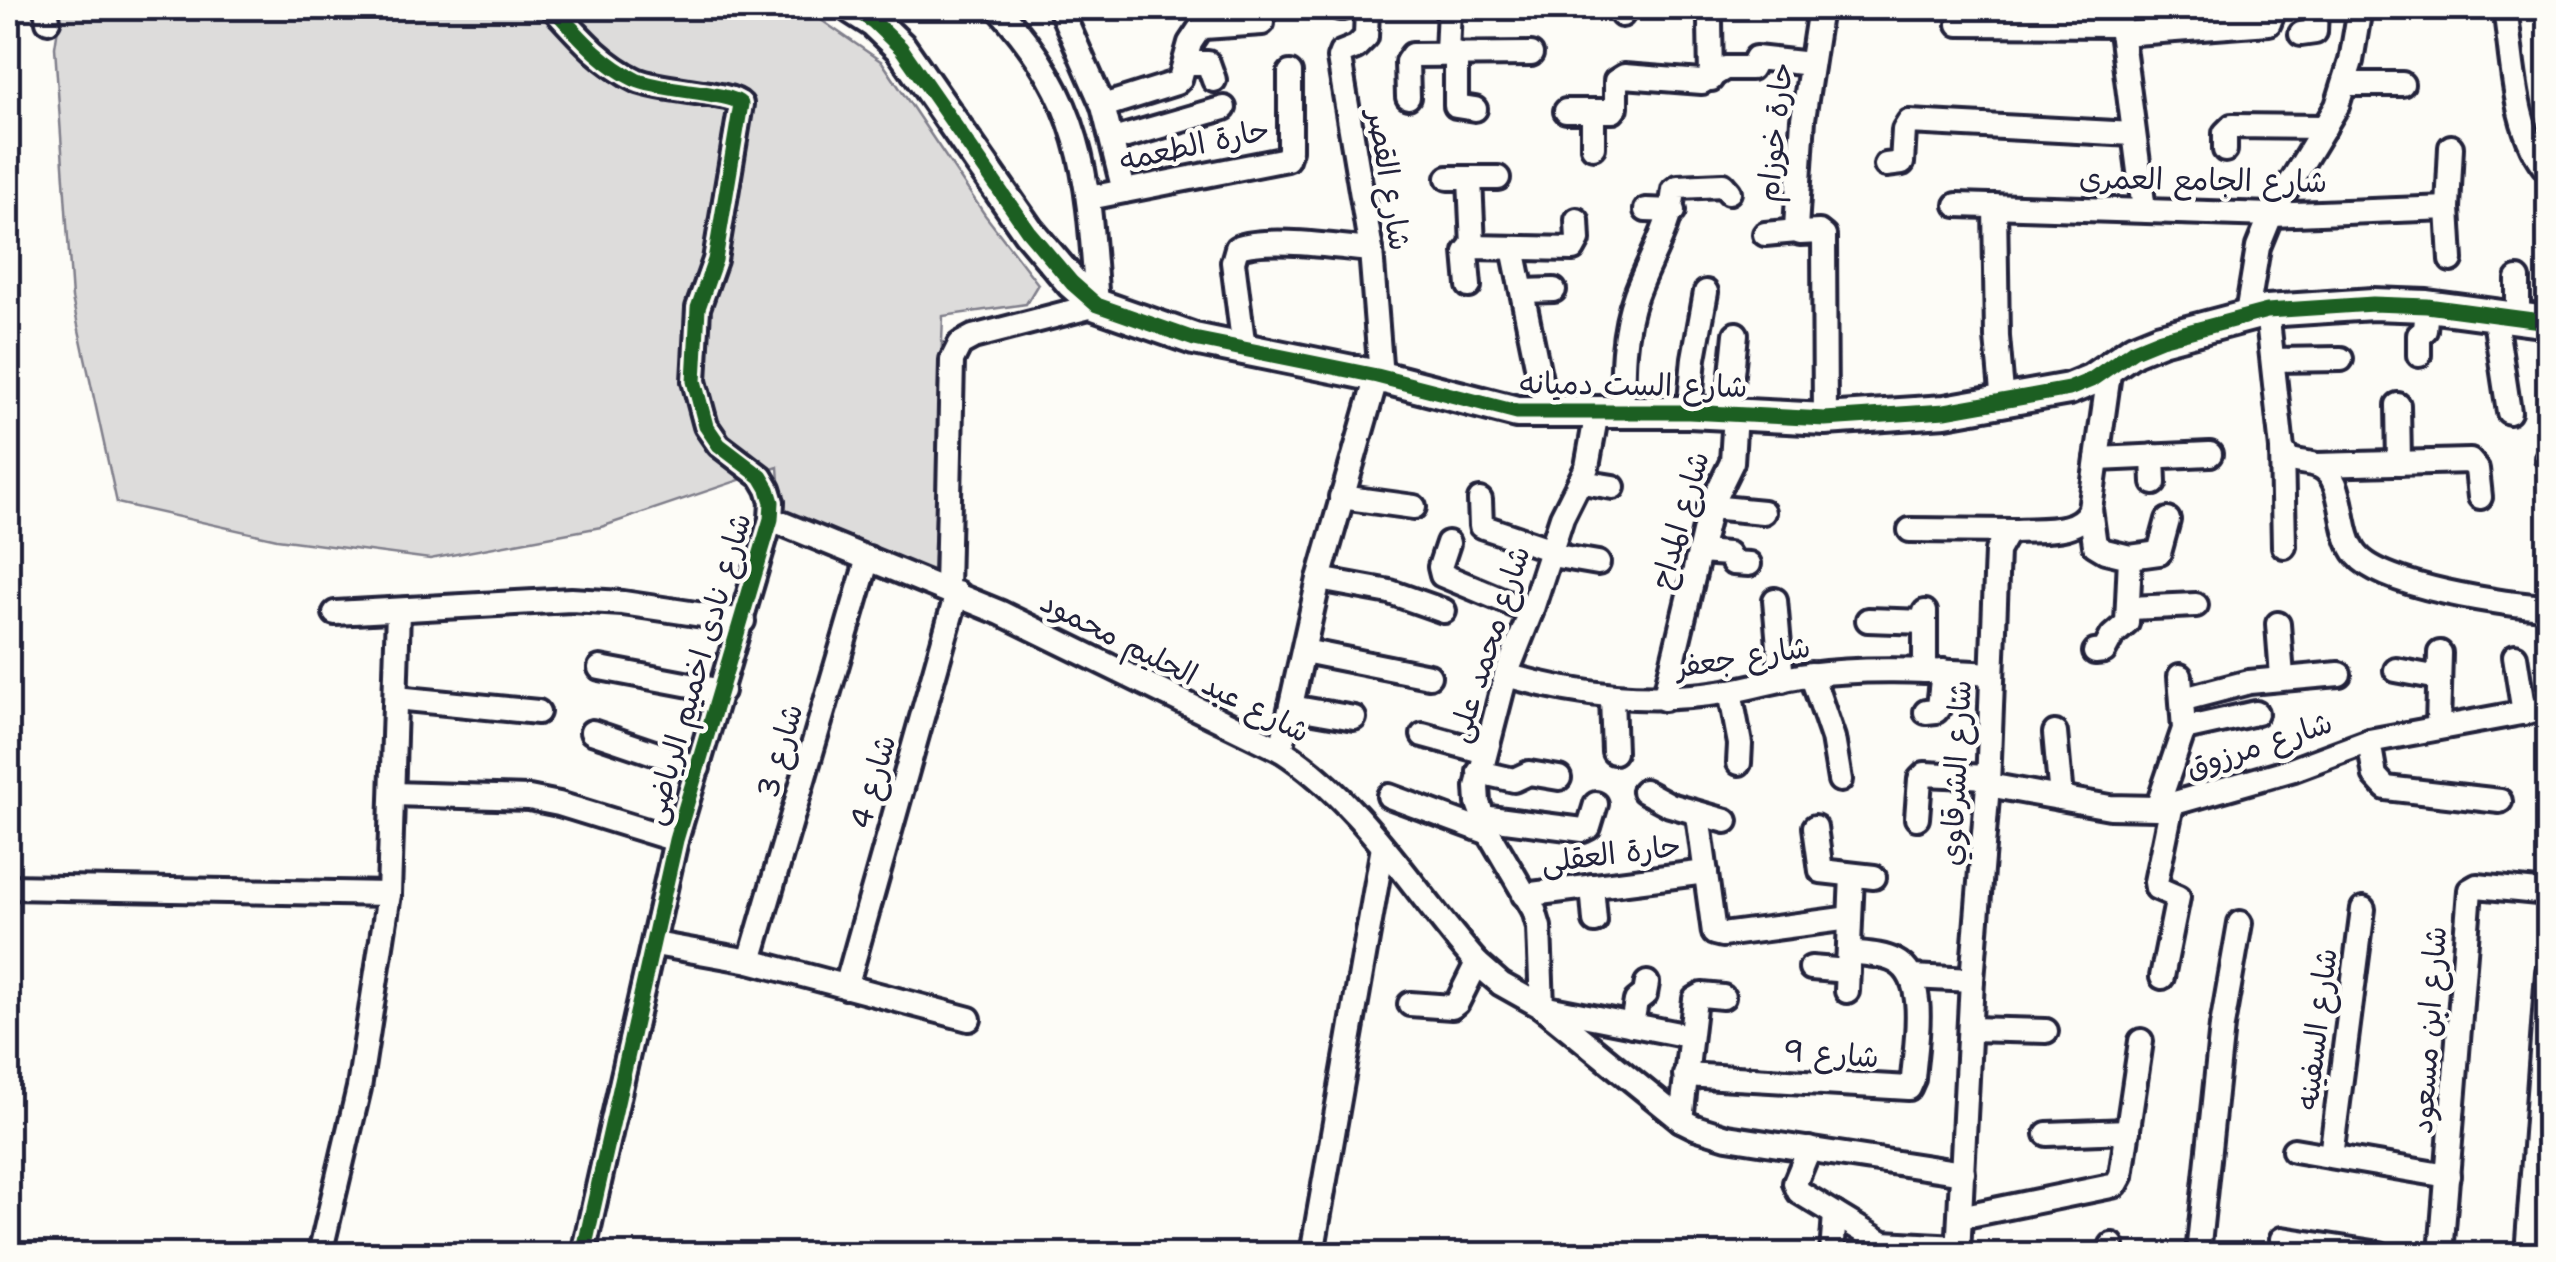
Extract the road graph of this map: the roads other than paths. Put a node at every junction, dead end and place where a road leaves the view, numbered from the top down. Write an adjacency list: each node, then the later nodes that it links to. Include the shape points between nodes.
1 (553, 8): 101 (street, شارع نادى اخميم الرياضى, via 605,61 636,80 741,104 715,260 698,308 694,381 706,426 719,445 768,489)
2 (852, 8): 65 (street, شارع الست دميانه, via 901,48 1028,231)
3 (1000, 8): 45 (street, via 1061,96)
4 (1060, 8): 28 (street)
5 (1367, 8): 58 (street, شارع القصر, via 1366,38 1339,58)
6 (1449, 8): 18 (street)
7 (1820, 8): 21 (street, حارة خوزام)
8 (2316, 8): 17 (street, via 2315,32)
9 (2360, 8): 25 (street)
10 (2505, 8): 36 (street)
11 (2272, 15): 12 (street, via 2269,23)
12 (2193, 17): 14 (street)
13 (1710, 21): 23 (street)
14 (2119, 22): 16 (street); 34 (street)
15 (1262, 23): 20 (street, via 1204,27 1192,36)
16 (1959, 24)
17 (2301, 34)
18 (1451, 54): 19 (street); 27 (street, via 1408,58); 30 (street, via 1456,106)
19 (1531, 54)
20 (1185, 63): 24 (street, via 1208,63); 28 (street, via 1176,83)
21 (1811, 64): 23 (street, via 1756,58 1751,68 1726,68); 54 (street, حارة خوزام)
22 (1290, 74): 43 (street, حارة الطعمه, via 1287,159)
23 (1710, 79): 32 (street, via 1624,76 1616,82 1613,111)
24 (1214, 80)
25 (2345, 84): 26 (street); 33 (street)
26 (2402, 84)
27 (1408, 96)
28 (1102, 106): 35 (street)
29 (1224, 108): 35 (street)
30 (1475, 109)
31 (1566, 111): 32 (street)
32 (1593, 111): 38 (street)
33 (2325, 127): 39 (street, via 2232,126); 52 (street)
34 (2133, 134): 40 (street, via 1909,122 1902,163); 50 (street)
35 (1113, 140): 43 (street)
36 (2538, 144): 41 (street)
37 (2451, 146): 48 (street)
38 (1593, 147)
39 (2226, 150)
40 (1886, 165)
41 (2548, 172)
42 (1498, 178): 56 (street, via 1459,178)
43 (1124, 191): 45 (street, حارة الطعمه)
44 (1729, 192): 51 (street, via 1723,185 1678,187)
45 (1090, 198): 65 (street)
46 (1957, 204): 47 (street, شارع الجامع العمرى)
47 (1995, 206): 50 (street, شارع الجامع العمرى); 77 (street)
48 (2448, 208): 52 (street, شارع الجامع العمرى); 59 (street)
49 (1646, 210): 51 (street)
50 (2144, 210): 52 (street, شارع الجامع العمرى)
51 (1672, 211): 79 (street, شارع محمد على, via 1634,276)
52 (2271, 215): 67 (street, via 2258,247)
53 (1578, 220): 57 (street, via 1573,249)
54 (1797, 231): 55 (street); 84 (street, حارة خوزام, via 1824,236)
55 (1765, 234)
56 (1474, 246): 57 (street); 61 (street, via 1466,252)
57 (1513, 248): 63 (street)
58 (1371, 250): 71 (street, via 1237,248); 76 (street, شارع القصر)
59 (2451, 260)
60 (2518, 279): 68 (street)
61 (1469, 286)
62 (1554, 290): 63 (street)
63 (1524, 291): 82 (street)
64 (1706, 292): 80 (street)
65 (1098, 305): 71 (street, شارع الست دميانه); 114 (street, شارع 4, via 960,344 952,360)
66 (2426, 306): 67 (street, شارع الست دميانه); 68 (street, شارع الست دميانه); 72 (street)
67 (2257, 312): 74 (street); 75 (street, شارع الست دميانه, via 2161,340)
68 (2506, 315): 69 (street, شارع الست دميانه); 81 (street)
69 (2548, 322)
70 (1736, 334): 83 (street, شارع المداح)
71 (1244, 350): 76 (street, شارع الست دميانه)
72 (2418, 355)
73 (2341, 359): 74 (street)
74 (2273, 360): 85 (street)
75 (2110, 366): 77 (street, شارع الست دميانه, via 2069,389); 88 (street)
76 (1379, 376): 82 (street, شارع الست دميانه, via 1487,406); 94 (street, شارع القصر)
77 (2003, 403): 84 (street, شارع الست دميانه)
78 (2398, 405): 89 (street)
79 (1610, 412): 80 (street, شارع الست دميانه); 82 (street, شارع الست دميانه); 91 (street, شارع محمد على)
80 (1689, 412): 83 (street, شارع الست دميانه)
81 (2509, 412)
82 (1548, 414)
83 (1732, 414): 84 (street, شارع الست دميانه); 98 (street, شارع المداح, via 1732,462)
84 (1824, 418)
85 (2282, 449): 90 (street, via 2288,460); 106 (street)
86 (2210, 454): 87 (street)
87 (2153, 456): 88 (street); 92 (street)
88 (2097, 458): 99 (street)
89 (2400, 462): 90 (street); 95 (street, via 2470,461)
90 (2318, 465): 117 (street, via 2335,482 2347,537 2363,563 2471,598)
91 (1582, 482): 93 (street); 107 (street, شارع محمد على)
92 (2154, 483)
93 (1613, 487)
94 (1341, 497): 97 (street); 113 (street, شارع القصر)
95 (2480, 498)
96 (1480, 500): 107 (street, via 1481,526)
97 (1414, 507)
98 (1710, 508): 100 (street); 108 (street, شارع المداح)
99 (2090, 509): 104 (street, via 2076,526); 109 (street, via 2095,545)
100 (1764, 512)
101 (770, 519): 110 (street, شارع عبد الحليم محمود); 124 (street, شارع نادى اخميم الرياضى)
102 (2168, 520): 109 (street, via 2159,553)
103 (1910, 530): 104 (street)
104 (2014, 531): 134 (street, شارع الشرقاوي, via 1997,552)
105 (1448, 543): 121 (street, via 1442,574)
106 (2284, 546)
107 (1552, 552): 111 (street); 121 (street, شارع محمد على)
108 (1699, 552): 112 (street); 145 (street, شارع المداح)
109 (2130, 557): 118 (street)
110 (868, 558): 114 (street, شارع عبد الحليم محمود); 192 (street, شارع 3)
111 (1598, 563)
112 (1749, 564)
113 (1320, 579): 120 (street); 126 (street, شارع القصر)
114 (952, 591): 159 (street, شارع عبد الحليم محمود); 201 (street, شارع 4)
115 (1775, 600): 140 (street)
116 (2196, 605): 118 (street)
117 (2548, 607)
118 (2130, 608): 127 (street, via 2128,624 2104,651)
119 (398, 610): 122 (street); 124 (street, via 570,600); 143 (street)
120 (1444, 610)
121 (1531, 612): 136 (street, شارع محمد على)
122 (335, 613)
123 (1868, 620): 132 (street, via 1925,617)
124 (743, 621): 141 (street, شارع نادى اخميم الرياضى)
125 (2278, 624): 138 (street)
126 (1304, 650): 137 (street); 146 (street, شارع القصر)
127 (2095, 652)
128 (2440, 653): 139 (street)
129 (2515, 656): 151 (street)
130 (600, 668): 141 (street)
131 (2396, 670): 139 (street)
132 (1934, 671): 133 (street, شارع جعفر); 134 (street, شارع جعفر); 149 (street, via 1940,707)
133 (1811, 674): 140 (street, شارع جعفر); 165 (street)
134 (1992, 674): 166 (street, شارع الشرقاوي)
135 (2338, 674): 138 (street)
136 (1506, 675): 144 (street, شارع جعفر); 161 (street, شارع محمد على)
137 (1428, 676)
138 (2282, 678): 154 (street, via 2182,688)
139 (2439, 678): 153 (street)
140 (1782, 680): 142 (street, شارع جعفر)
141 (722, 691): 163 (street, شارع نادى اخميم الرياضى)
142 (1730, 692): 145 (street, شارع جعفر); 162 (street)
143 (396, 698): 148 (street); 168 (street)
144 (1612, 698): 145 (street, شارع جعفر); 160 (street)
145 (1664, 699)
146 (1291, 707): 152 (street); 159 (street, شارع القصر)
147 (2548, 708): 151 (street, شارع مرزوق)
148 (538, 712)
149 (1926, 712)
150 (2256, 712): 154 (street)
151 (2524, 712): 153 (street, شارع مرزوق)
152 (1354, 718)
153 (2438, 727): 158 (street, شارع مرزوق)
154 (2184, 728): 173 (street)
155 (592, 732): 163 (street)
156 (2055, 733): 170 (street)
157 (1423, 735): 161 (street)
158 (2369, 741): 171 (street, via 2376,776 2386,788); 173 (street, شارع مرزوق)
159 (1281, 750): 180 (street, شارع عبد الحليم محمود, via 1327,784)
160 (1614, 752)
161 (1482, 762): 164 (street, via 1514,780 1529,773); 177 (street, شارع محمد على, via 1478,802)
162 (1739, 763)
163 (698, 768): 179 (street, شارع نادى اخميم الرياضى)
164 (1559, 778)
165 (1840, 780)
166 (1988, 781): 170 (street, شارع مرزوق); 175 (street, شارع مرزوق, via 1925,774); 199 (street, شارع الشرقاوي)
167 (1644, 791): 174 (street)
168 (394, 794): 179 (street, via 529,798); 185 (street)
169 (1389, 796): 177 (street)
170 (2061, 798): 173 (street, شارع مرزوق, via 2133,810)
171 (2500, 800)
172 (1596, 804): 177 (street, via 1586,829)
173 (2164, 806): 198 (street, via 2156,882 2178,897)
174 (1698, 816): 176 (street); 181 (street)
175 (1917, 818)
176 (1726, 821)
177 (1485, 825): 186 (street, شارع محمد على)
178 (1815, 827): 188 (street, via 1821,871 1863,876)
179 (676, 840): 191 (street, شارع نادى اخميم الرياضى)
180 (1383, 847): 193 (street, شارع عبد الحليم محمود); 226 (street)
181 (1706, 872): 182 (street, حارة العقلى); 188 (street, via 1718,935)
182 (1592, 886): 186 (street, حارة العقلى); 189 (street)
183 (8, 887): 185 (street)
184 (2548, 893): 219 (street, شارع ابن مسعود, via 2470,890)
185 (389, 894): 224 (street, via 359,1088)
186 (1524, 895): 204 (street, شارع محمد على, via 1540,927)
187 (2363, 908): 217 (street, شارع السفينه)
188 (1850, 918): 195 (street)
189 (1596, 920)
190 (2240, 922): 228 (street)
191 (655, 944): 192 (street); 225 (street, شارع نادى اخميم الرياضى)
192 (750, 961): 201 (street)
193 (1476, 963): 203 (street, via 1452,1007); 204 (street, شارع عبد الحليم محمود)
194 (1811, 968): 195 (street)
195 (1848, 972): 197 (street, via 1895,960)
196 (2548, 972): 231 (street)
197 (1912, 977): 199 (street); 211 (street, شارع 9, via 1918,996 1908,1088)
198 (2162, 977)
199 (1972, 980): 207 (street, شارع الشرقاوي)
200 (1646, 983): 206 (street)
201 (846, 987): 205 (street)
202 (1723, 996): 209 (street, via 1695,1000)
203 (1410, 1004)
204 (1542, 1007): 206 (street); 212 (street, شارع عبد الحليم محمود)
205 (969, 1019)
206 (1632, 1024): 209 (street)
207 (1970, 1030): 208 (street); 218 (street, شارع الشرقاوي)
208 (2046, 1031)
209 (1689, 1036): 211 (street)
210 (2141, 1041): 213 (street)
211 (1685, 1074): 212 (street)
212 (1681, 1120): 215 (street, شارع عبد الحليم محمود, via 1727,1137)
213 (2128, 1131): 214 (street); 221 (street, via 2116,1185)
214 (2047, 1134)
215 (1810, 1149): 218 (street, شارع عبد الحليم محمود); 220 (street, via 1796,1189)
216 (2294, 1150): 217 (street)
217 (2331, 1156): 219 (street)
218 (1963, 1173): 221 (street, شارع الشرقاوي)
219 (2448, 1176): 230 (street, شارع ابن مسعود)
220 (1835, 1214): 223 (street, via 1883,1242); 227 (street)
221 (1960, 1218): 223 (street, شارع الشرقاوي)
222 (2282, 1239): 229 (street)
223 (1958, 1251)
224 (320, 1254)
225 (583, 1254)
226 (1312, 1254)
227 (1832, 1254)
228 (2198, 1254)
229 (2380, 1254)
230 (2441, 1254)
231 (2527, 1254)

